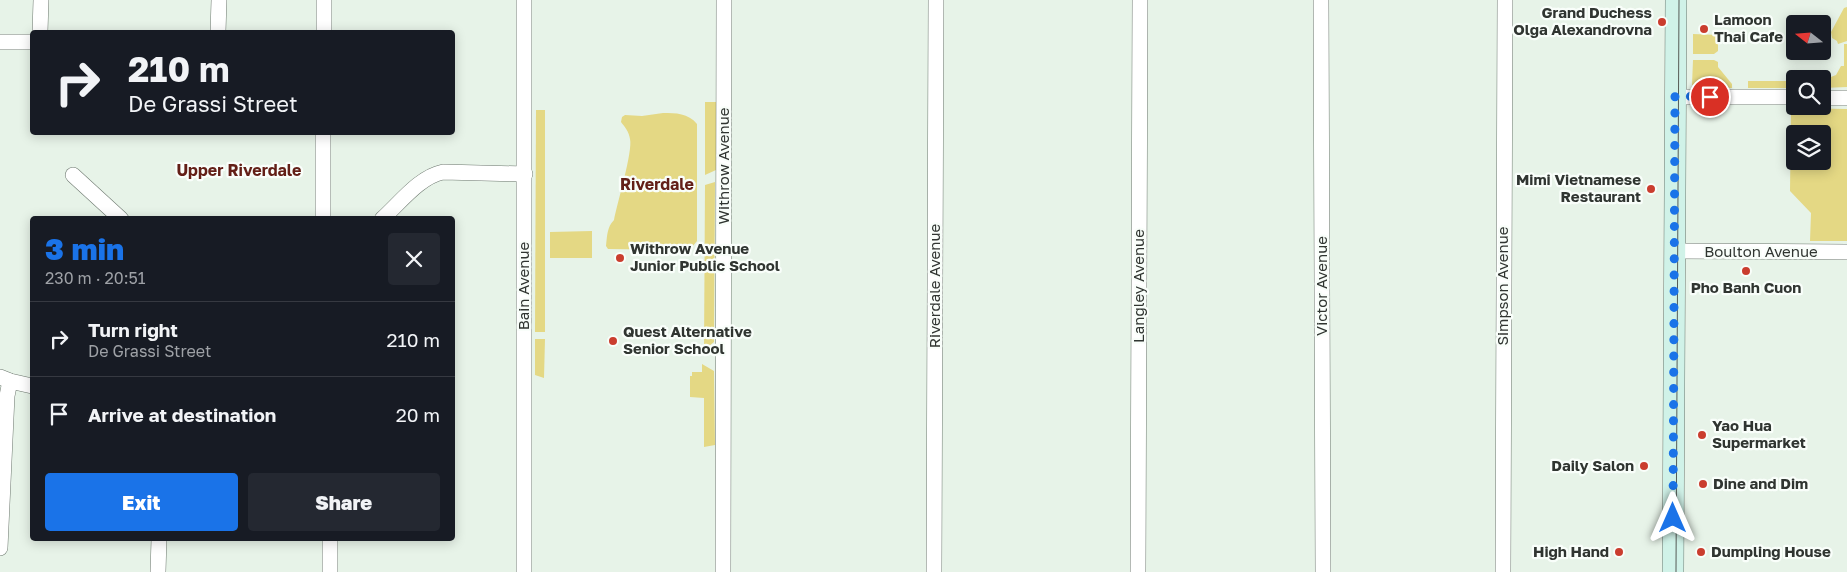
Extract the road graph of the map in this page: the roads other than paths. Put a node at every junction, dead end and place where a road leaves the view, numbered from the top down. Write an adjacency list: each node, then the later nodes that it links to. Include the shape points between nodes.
1 (40, 0): 11 (street)
2 (219, 0): 12 (street)
3 (324, 0): 13 (street)
4 (524, 0): 22 (street, Bain Avenue)
5 (724, 0): 36 (street, Withrow Avenue)
6 (936, 0): 37 (street, Riverdale Avenue)
7 (1140, 0): 38 (street, Langley Avenue)
8 (1321, 0): 39 (street, Victor Avenue)
9 (1505, 0): 40 (street, Simpson Avenue)
10 (1676, 0): 16 (main road)
11 (40, 30)
12 (218, 30)
13 (324, 30)
14 (0, 42): 15 (street)
15 (30, 42)
16 (1675, 96): 17 (street); 26 (main road)
17 (1786, 98)
18 (1831, 98): 19 (street)
19 (1847, 98)
20 (323, 135): 24 (street)
21 (73, 174): 23 (street)
22 (525, 174): 25 (street, via 436,173 421,182); 35 (street, Bain Avenue)
23 (118, 216)
24 (323, 216)
25 (385, 216)
26 (1675, 251): 27 (street, Boulton Avenue); 41 (main road)
27 (1847, 252)
28 (5, 379): 29 (street); 32 (street, via 7,396)
29 (30, 385)
30 (159, 541): 33 (street)
31 (330, 541): 34 (street)
32 (0, 548)
33 (158, 572)
34 (330, 572)
35 (524, 572)
36 (723, 572)
37 (934, 572)
38 (1138, 572)
39 (1323, 572)
40 (1503, 572)
41 (1673, 572)

